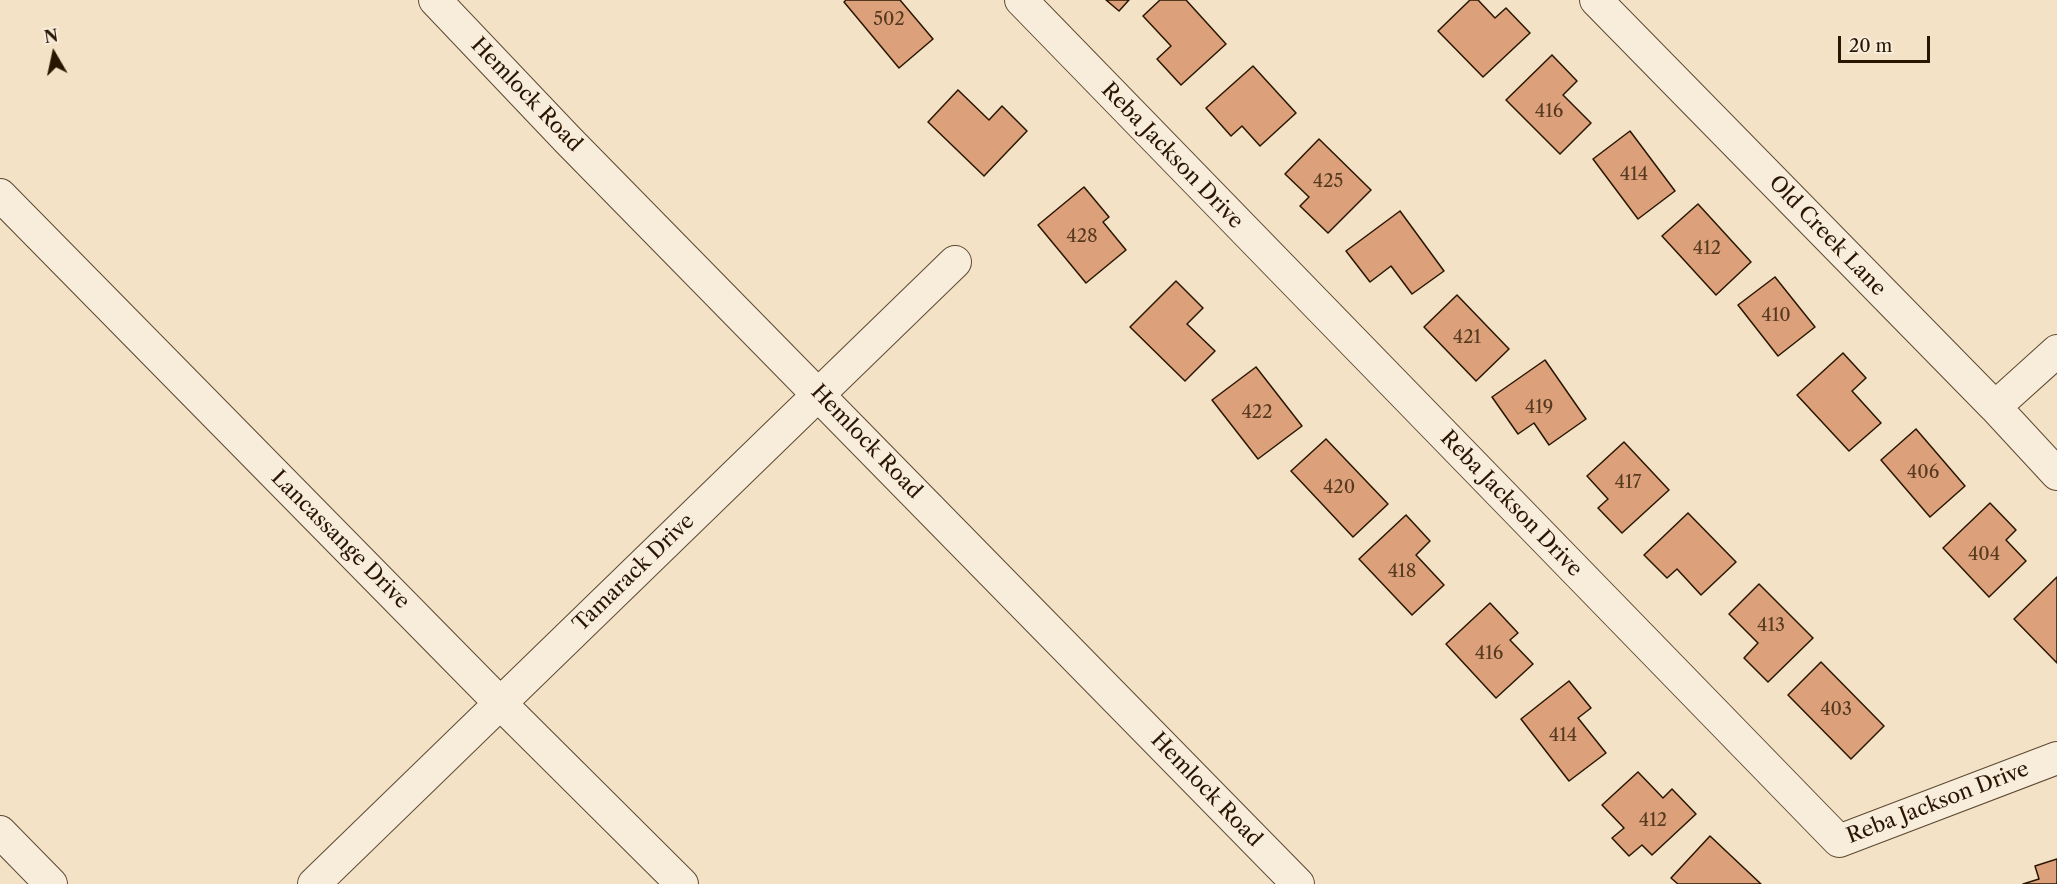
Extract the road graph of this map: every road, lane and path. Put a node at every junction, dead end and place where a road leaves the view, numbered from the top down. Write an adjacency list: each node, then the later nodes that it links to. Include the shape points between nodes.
1 (435, 0): 7 (street, Hemlock Road)
2 (1021, 0): 11 (street, Reba Jackson Drive, via 1839,841)
3 (1596, 0): 8 (street, Old Creek Lane)
4 (0, 195): 10 (street, Lancassange Drive)
5 (955, 262): 7 (street, Tamarack Drive)
6 (2057, 351): 8 (street)
7 (818, 394): 10 (street, Tamarack Drive); 16 (street, Hemlock Road)
8 (1995, 407): 9 (street, Old Creek Lane)
9 (2057, 474)
10 (500, 703): 14 (street, Tamarack Drive); 15 (street, Lancassange Drive)
11 (2057, 758)
12 (0, 832): 13 (street)
13 (51, 884)
14 (314, 884)
15 (682, 884)
16 (1298, 884)

